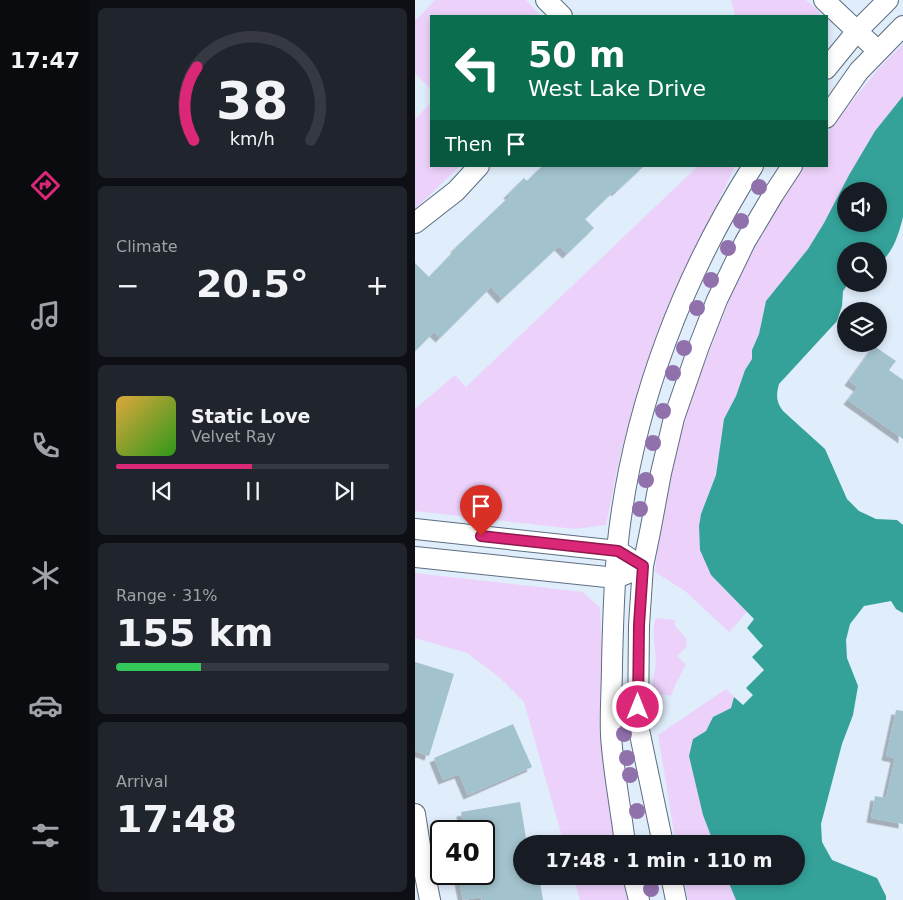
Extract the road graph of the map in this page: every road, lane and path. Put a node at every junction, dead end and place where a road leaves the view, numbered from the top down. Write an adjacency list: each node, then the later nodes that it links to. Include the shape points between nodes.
1 (546, 0): 4 (street)
2 (824, 0): 6 (street)
3 (877, 4): 5 (street); 6 (street)
4 (561, 15)
5 (900, 29): 7 (street)
6 (857, 31): 7 (street); 8 (street)
7 (878, 51): 9 (street, via 859,71)
8 (828, 67)
9 (828, 115)
10 (478, 167): 13 (street, via 455,191)
11 (752, 167): 15 (street, via 688,286 668,335 629,472)
12 (791, 167): 17 (street, via 745,242 699,346 674,418)
13 (415, 223)
14 (415, 529): 15 (street)
15 (618, 551): 17 (street); 18 (street)
16 (415, 557): 18 (street)
17 (643, 566): 18 (street); 21 (street, via 638,725)
18 (615, 578): 20 (street, via 611,736)
19 (415, 814): 24 (street)
20 (624, 835)
21 (661, 835)
22 (635, 885): 25 (street)
23 (673, 885): 26 (street)
24 (430, 900)
25 (639, 900)
26 (676, 900)

